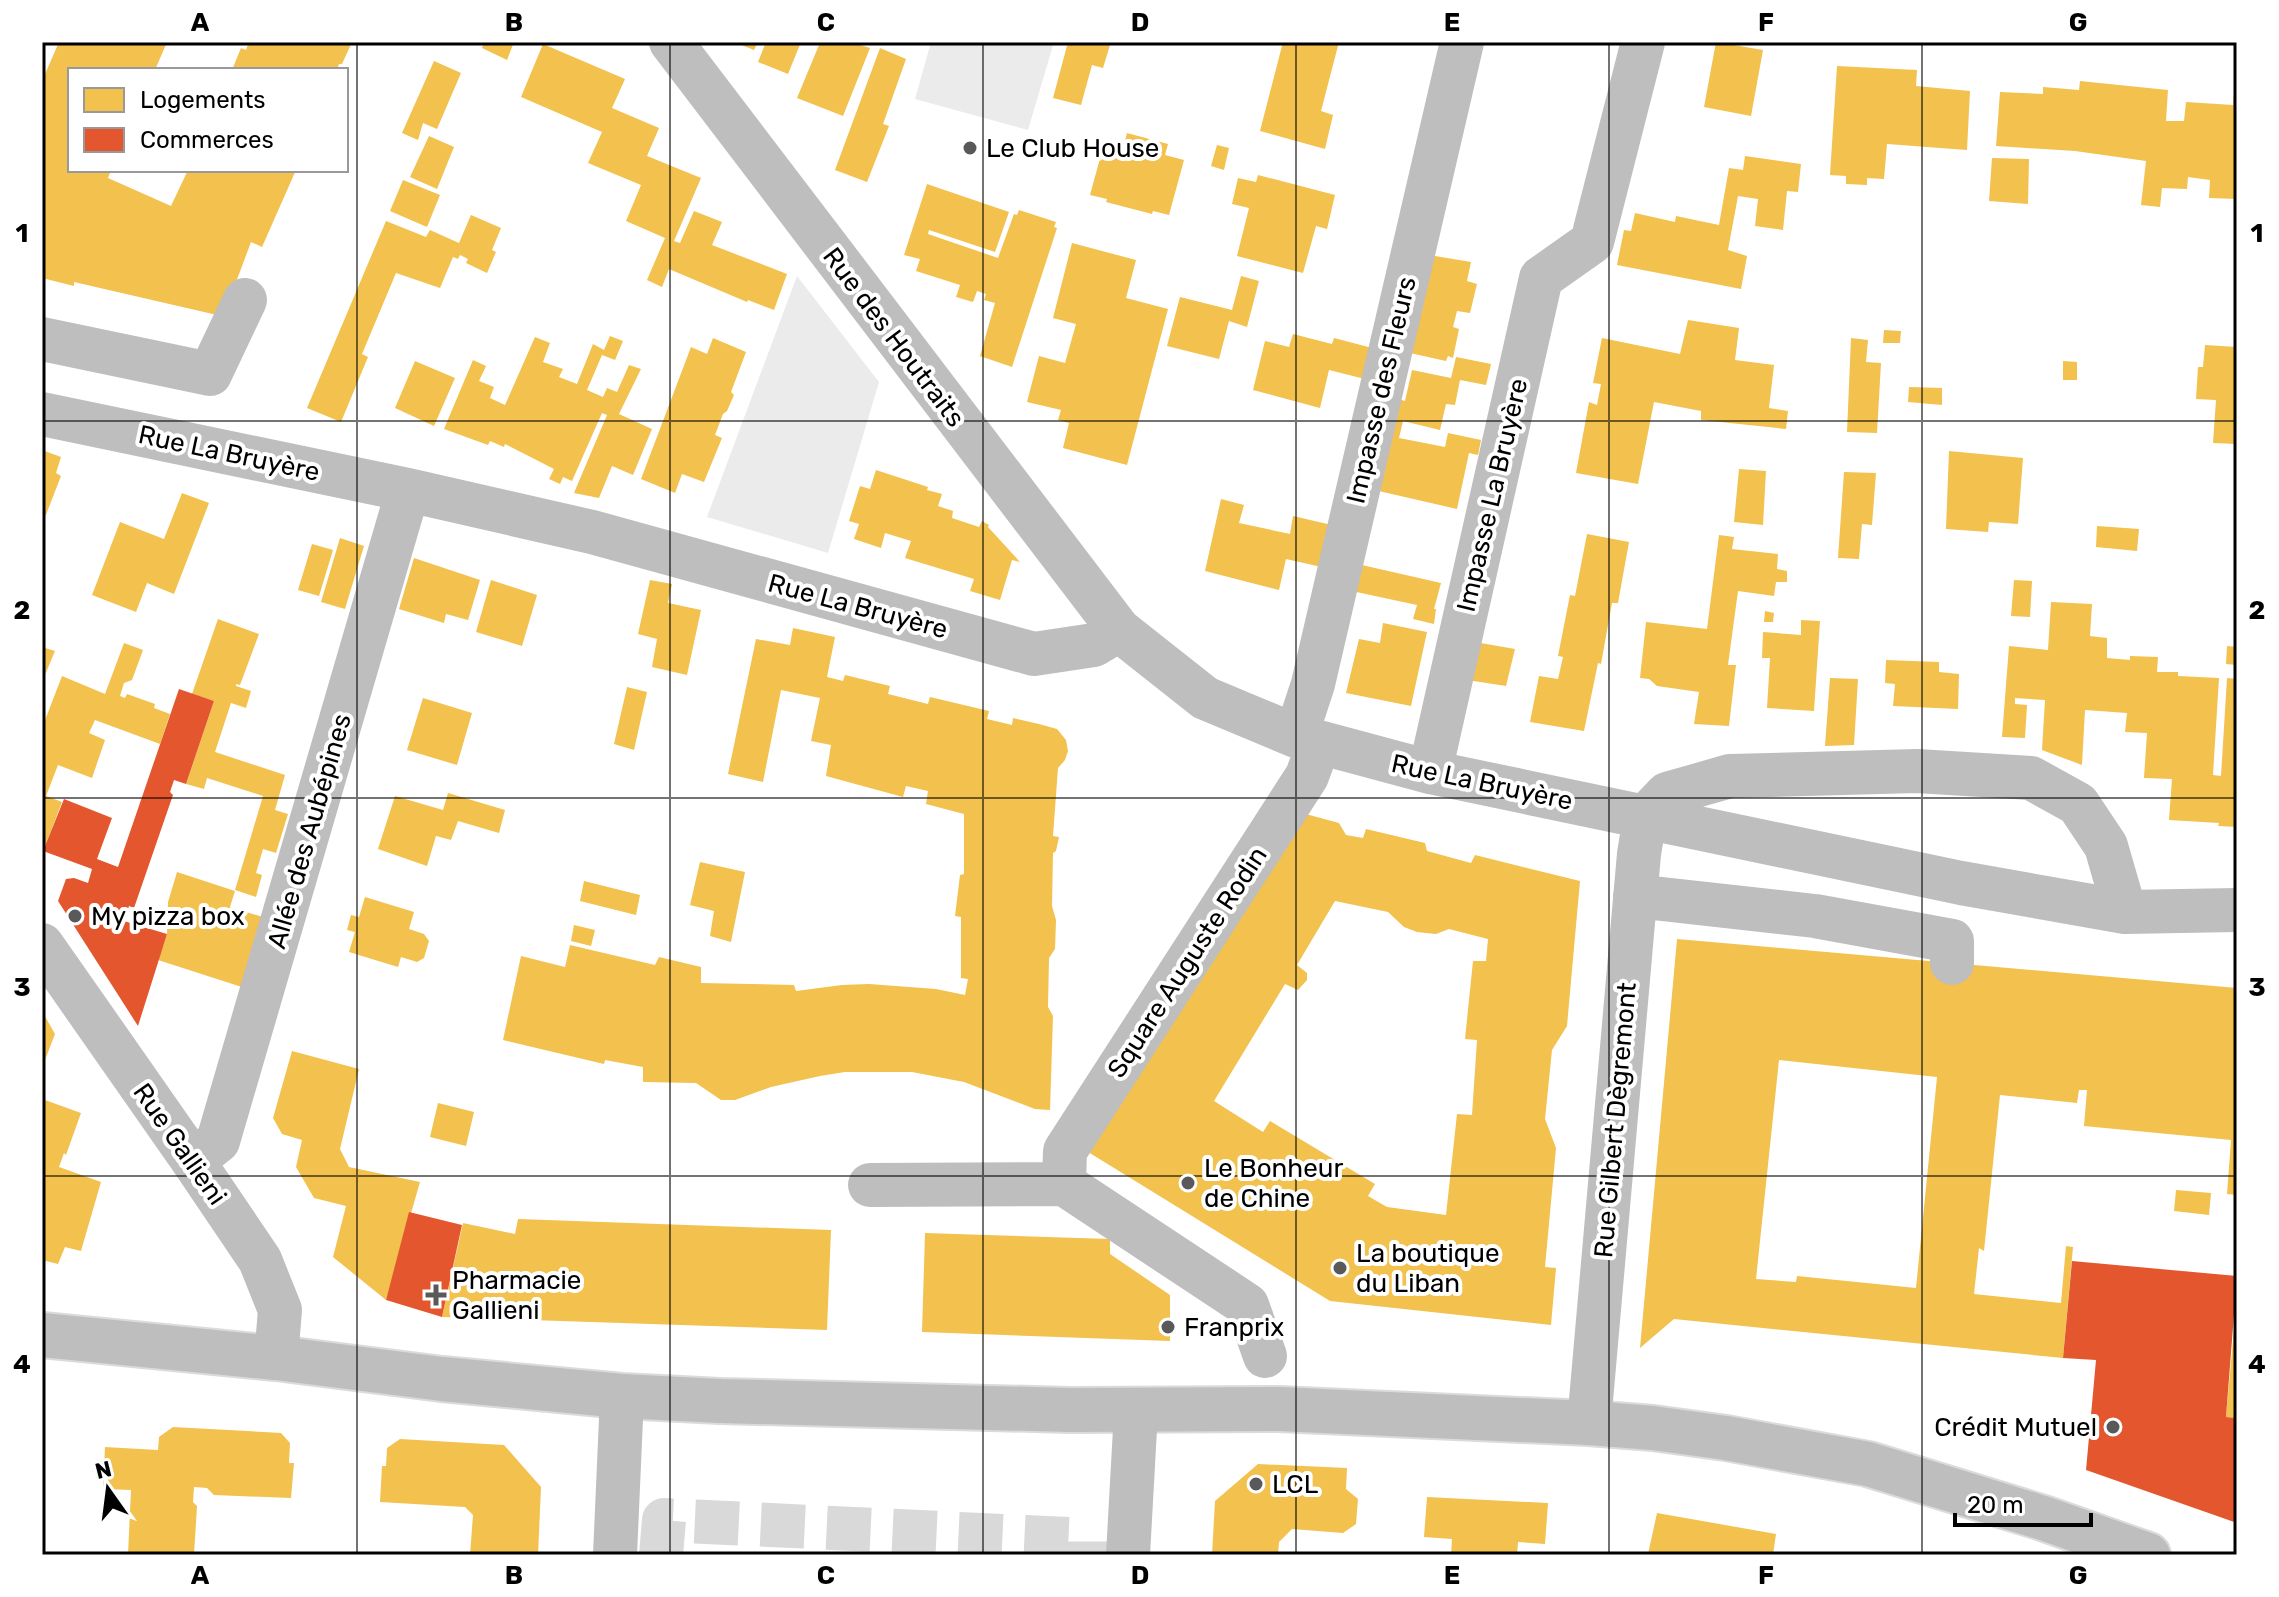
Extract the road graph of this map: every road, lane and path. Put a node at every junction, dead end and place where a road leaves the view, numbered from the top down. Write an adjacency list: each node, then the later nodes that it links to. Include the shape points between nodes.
1 (671, 42): 8 (street, Rue des Houtraits)
2 (1462, 42): 9 (street, Impasse des Fleurs, via 1313,684)
3 (1643, 42): 10 (street, Impasse La Bruyère, via 1592,242 1541,278)
4 (245, 300): 5 (street, via 210,374)
5 (42, 339)
6 (42, 414): 7 (street, Rue La Bruyère)
7 (408, 490): 8 (street, Rue La Bruyère, via 592,532 1034,654 1094,645); 17 (street, Allée des Aubépines, via 218,1141)
8 (1119, 630): 9 (street, Rue La Bruyère, via 1205,698)
9 (1308, 740): 10 (street, Rue La Bruyère); 18 (street, Square Auguste Rodin, via 1307,776 1065,1151)
10 (1430, 772): 11 (street, Rue La Bruyère)
11 (1645, 817): 12 (street, Rue Gilbert Dègremont); 14 (street, Rue La Bruyère); 14 (street, via 1667,794 1730,776 1917,771 2031,778 2078,804 2106,846)
12 (1634, 906): 16 (street, via 1693,922 1910,952); 25 (street, Rue Gilbert Dègremont)
13 (2237, 910): 14 (street, Rue La Bruyère)
14 (2125, 912)
15 (42, 945): 17 (street, Rue Gallieni)
16 (1935, 962)
17 (193, 1161): 22 (street, Rue Gallieni, via 260,1260 280,1310)
18 (1064, 1184): 19 (street); 21 (street, via 1247,1305)
19 (870, 1185)
20 (42, 1335): 22 (street)
21 (1265, 1356)
22 (276, 1358): 23 (street)
23 (622, 1396): 24 (street); 26 (street)
24 (1136, 1411): 25 (street, via 1265,1409); 27 (street)
25 (1589, 1423): 28 (street, via 1726,1438 1868,1464)
26 (615, 1555)
27 (1128, 1555)
28 (2148, 1555)

